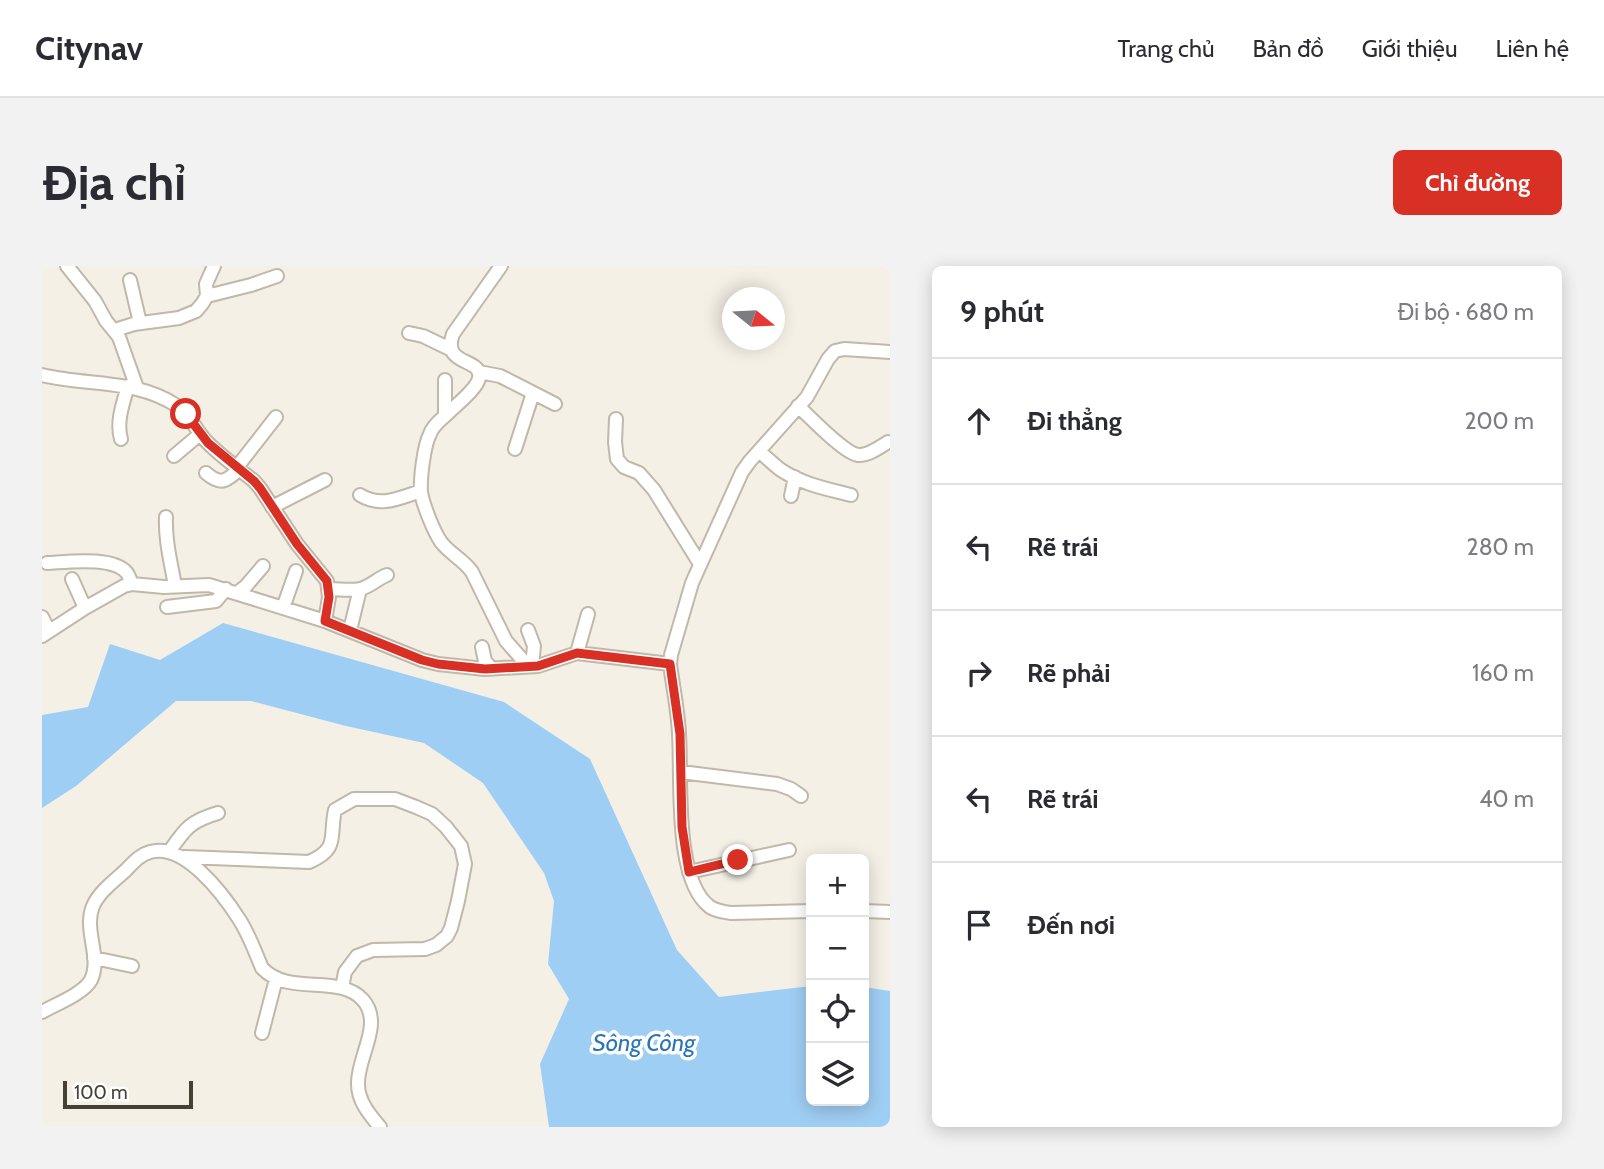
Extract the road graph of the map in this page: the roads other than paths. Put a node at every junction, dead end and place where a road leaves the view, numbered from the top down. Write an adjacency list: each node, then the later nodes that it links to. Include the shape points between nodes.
1 (84, 266): 4 (street)
2 (501, 266): 11 (street, via 453,334)
3 (210, 268): 7 (street)
4 (70, 271): 9 (street)
5 (277, 276): 7 (street)
6 (130, 280): 8 (street)
7 (207, 296): 8 (street, via 188,316)
8 (140, 323): 9 (street)
9 (114, 330): 16 (street)
10 (409, 333): 11 (street)
11 (450, 349): 13 (street)
12 (890, 352): 19 (street, via 835,351)
13 (479, 372): 17 (street, via 500,376); 20 (street, via 478,383)
14 (42, 375): 16 (street)
15 (445, 380): 20 (street)
16 (133, 387): 23 (street, via 180,408); 24 (street, via 122,406)
17 (533, 393): 18 (street); 26 (street)
18 (555, 404)
19 (798, 406): 25 (street, via 857,455); 27 (street)
20 (445, 415): 33 (street, via 425,447)
21 (276, 417): 29 (street)
22 (616, 419): 40 (street, via 617,459 639,472 654,490)
23 (200, 434): 28 (street); 29 (street)
24 (121, 439)
25 (888, 442)
26 (515, 449)
27 (758, 451): 31 (street); 40 (street, via 742,472)
28 (174, 456)
29 (238, 468): 30 (street, via 227,480); 37 (street)
30 (206, 473)
31 (795, 477): 35 (street); 36 (street)
32 (325, 480): 37 (street)
33 (421, 491): 34 (street, via 374,502); 62 (street, via 439,538 467,564 506,641)
34 (359, 495)
35 (791, 495)
36 (851, 495)
37 (272, 507): 47 (street, via 323,574)
38 (166, 517): 46 (street)
39 (47, 563): 45 (street, via 105,562 127,573)
40 (700, 564): 61 (street)
41 (263, 566): 49 (street, via 246,586)
42 (296, 571): 52 (street)
43 (387, 575): 48 (street)
44 (72, 579): 51 (street)
45 (132, 584): 46 (street); 51 (street)
46 (176, 586): 49 (street, via 209,585)
47 (329, 589): 48 (street); 55 (street)
48 (360, 589): 56 (street)
49 (231, 591): 50 (street, via 216,601); 52 (street)
50 (167, 607)
51 (85, 608): 58 (street)
52 (283, 608): 55 (street)
53 (588, 614): 60 (street)
54 (42, 617): 58 (street)
55 (325, 621): 63 (street, via 430,663)
56 (351, 626)
57 (528, 630): 62 (street, via 534,646)
58 (45, 634)
59 (482, 647): 63 (street)
60 (577, 653): 61 (street); 62 (street)
61 (670, 664): 64 (street)
62 (530, 666): 63 (street)
63 (491, 668)
64 (681, 772): 65 (street, via 778,783); 69 (street)
65 (801, 796)
66 (218, 813): 68 (street, via 185,829)
67 (789, 850): 69 (street)
68 (175, 855): 73 (street, via 147,852 98,897 90,922); 75 (street, via 203,873 242,925 262,968); 76 (street, via 309,862 323,856 331,845 335,810 354,799 395,799 432,814 461,846 465,864 447,936 425,949 373,950 357,956)
69 (689, 872): 70 (street, via 702,898 721,912)
70 (806, 911)
71 (869, 911): 72 (street)
72 (890, 912)
73 (94, 958): 74 (street); 77 (street, via 89,984)
74 (132, 966)
75 (276, 979): 76 (street); 78 (street)
76 (343, 981): 79 (street, via 370,1011 370,1034 358,1085 365,1108)
77 (42, 1012)
78 (262, 1033)
79 (380, 1127)

